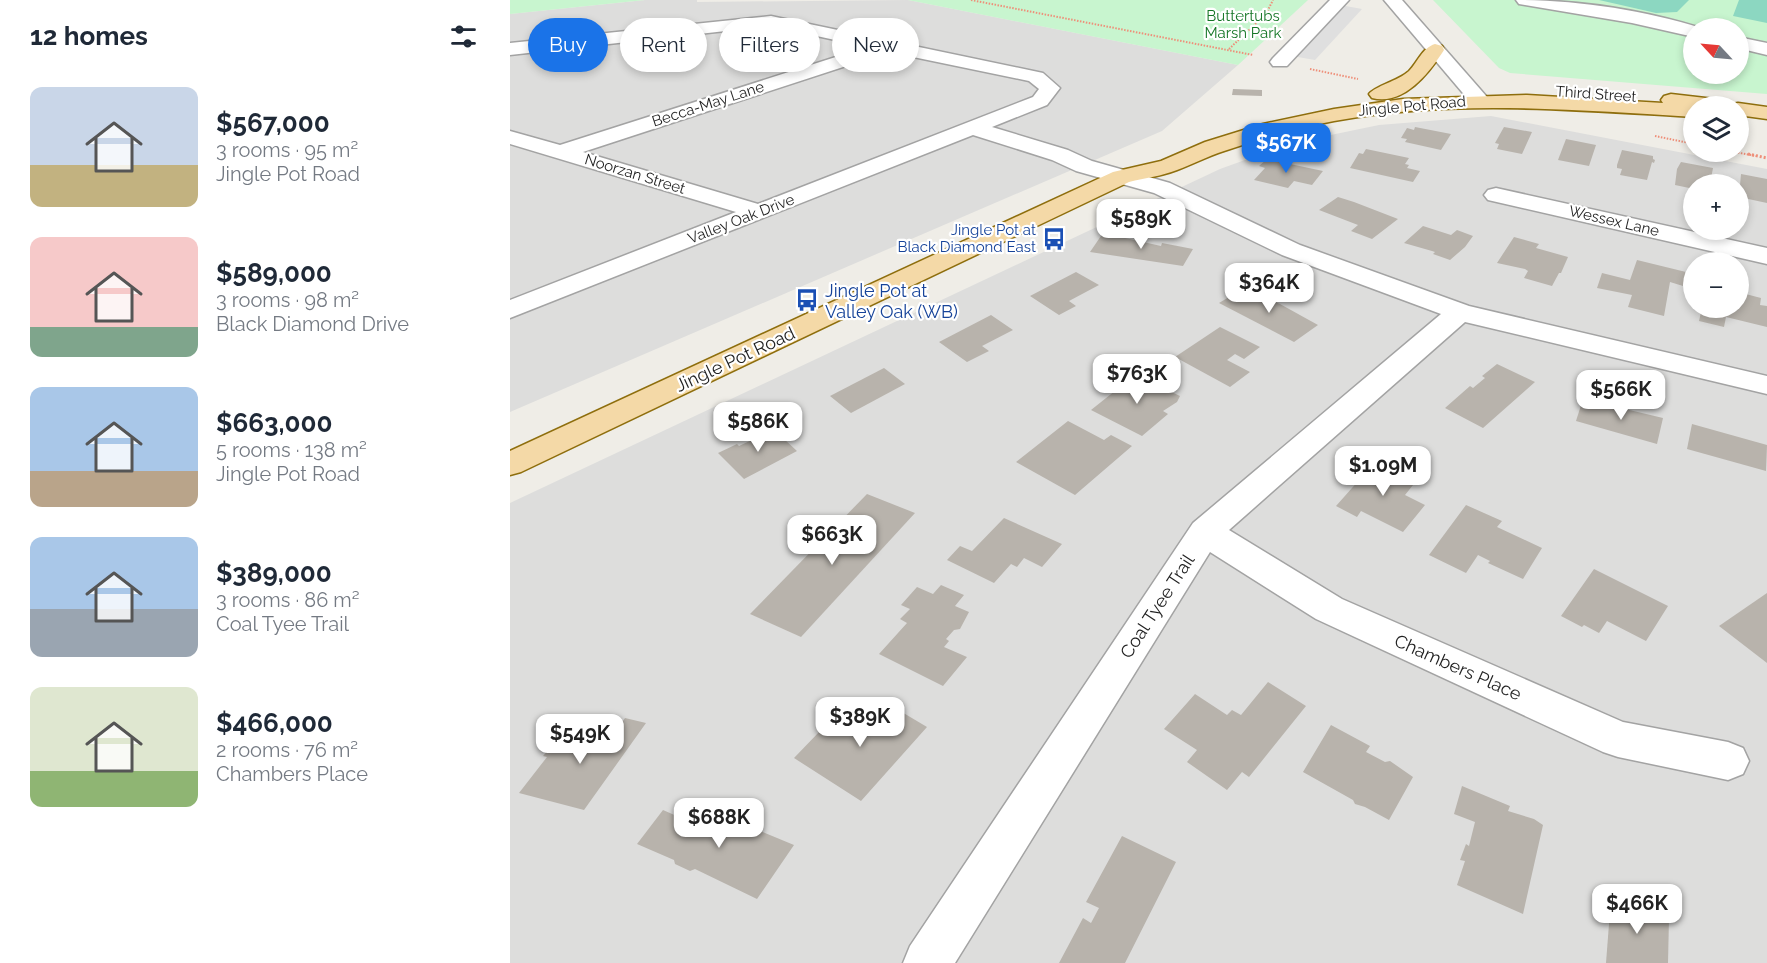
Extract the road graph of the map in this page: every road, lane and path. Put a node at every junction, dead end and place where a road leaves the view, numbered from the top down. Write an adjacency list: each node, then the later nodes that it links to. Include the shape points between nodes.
1 (971, 0): 10 (path)
2 (1273, 0): 10 (path, via 1266,14)
3 (1340, 0): 14 (street)
4 (1394, 0): 12 (street, Jingle Pot Road)
5 (1526, 0): 6 (street)
6 (1683, 30)
7 (832, 33): 9 (street, Valley Oak Drive, via 760,21)
8 (1749, 45): 11 (street)
9 (510, 49)
10 (1229, 49): 14 (path)
11 (1767, 49)
12 (1435, 50): 16 (main road, via 1416,75 1400,87); 17 (street, Jingle Pot Road)
13 (919, 51): 20 (street, Valley Oak Drive, via 1036,77 1050,88 1040,101)
14 (1280, 62): 16 (path)
15 (832, 64): 22 (street, Becca-May Lane)
16 (1372, 88): 17 (main road, Jingle Pot Road); 25 (main road, Jingle Pot Road, via 1213,129 1145,155)
17 (1474, 94): 18 (main road, Third Street, via 1609,94); 19 (main road, Third Street); 25 (main road, Jingle Pot Road, via 1312,119 1240,138 1168,166)
18 (1683, 102)
19 (1683, 110)
20 (972, 128): 25 (street); 27 (street, Valley Oak Drive)
21 (510, 137): 22 (street, Noorzan Street)
22 (561, 152): 27 (street, Noorzan Street)
23 (1749, 155): 24 (path)
24 (1767, 158)
25 (1121, 177): 30 (street, via 1162,188 1291,250); 32 (main road, Jingle Pot Road)
26 (1496, 195): 28 (street, Wessex Lane)
27 (760, 212): 29 (street, Valley Oak Drive)
28 (1767, 255)
29 (510, 310)
30 (1460, 312): 31 (street); 33 (street, Coal Tyee Trail)
31 (1767, 385)
32 (510, 464)
33 (1205, 532): 34 (street, Chambers Place, via 1329,609 1618,739); 35 (street, Coal Tyee Trail)
34 (1728, 761)
35 (927, 963)

